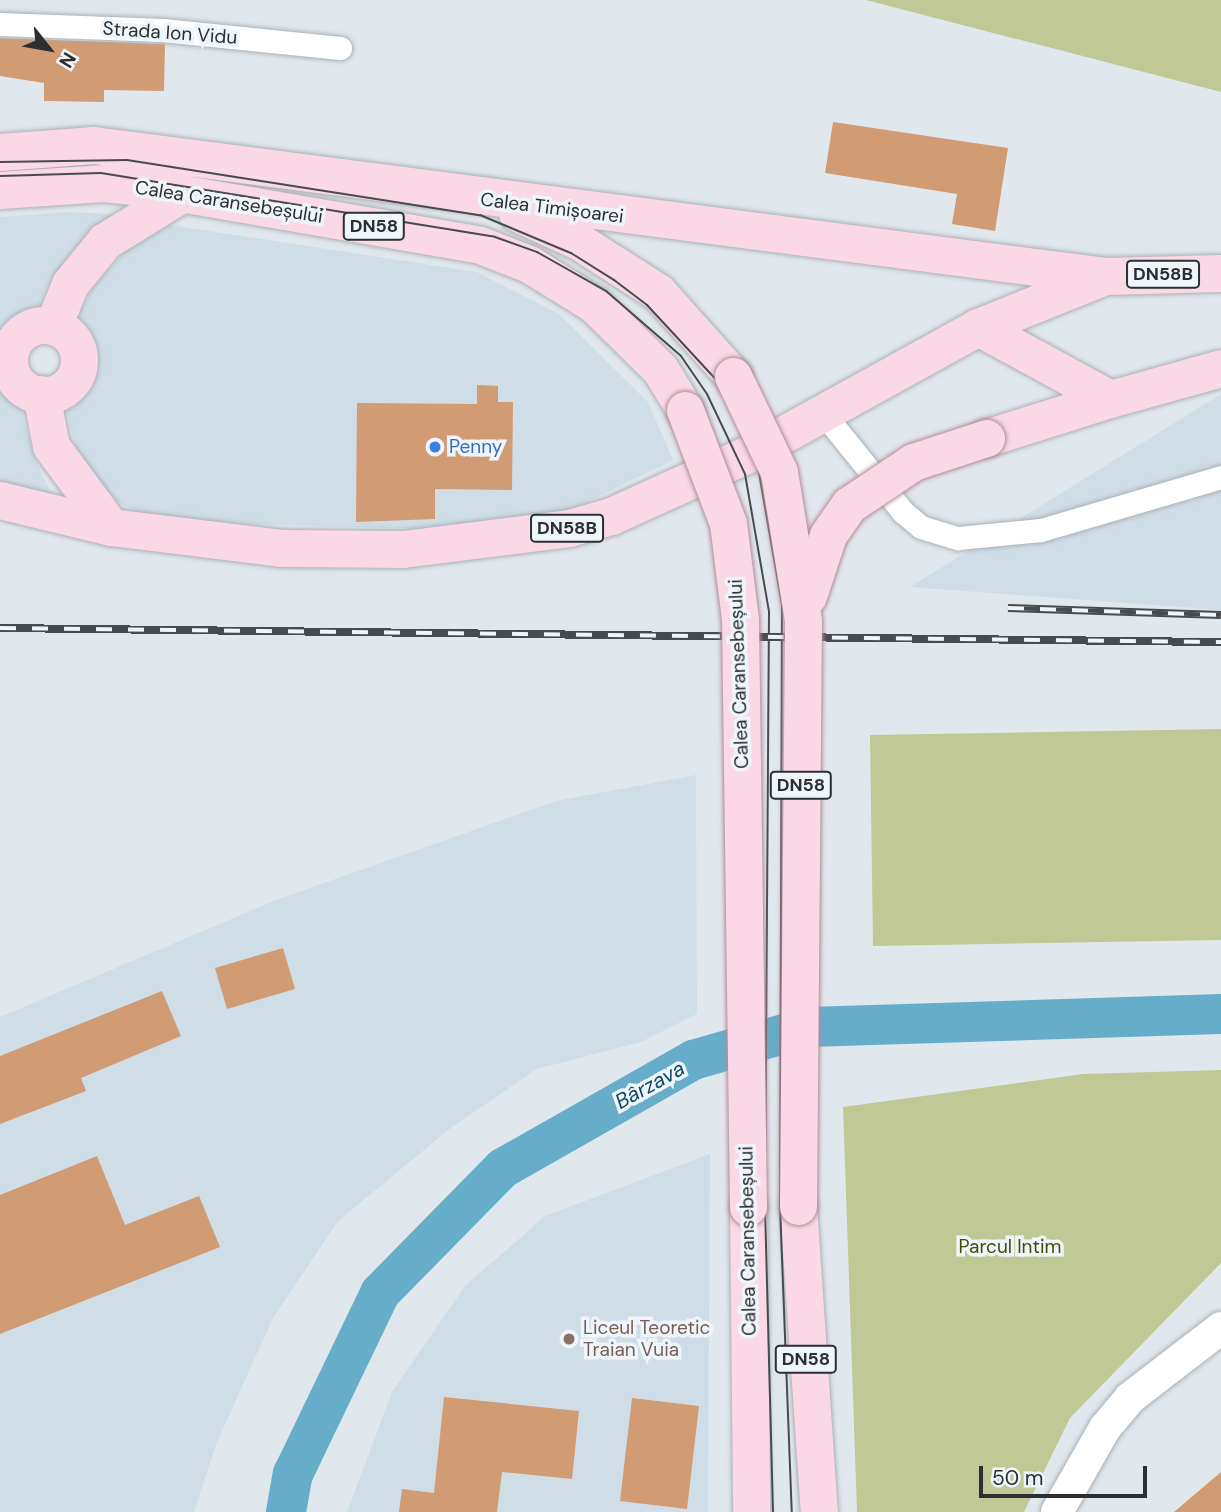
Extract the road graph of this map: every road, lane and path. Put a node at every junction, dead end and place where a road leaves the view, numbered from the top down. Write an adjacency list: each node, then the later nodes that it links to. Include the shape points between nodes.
1 (0, 24): 2 (street, Strada Ion Vidu, via 163,30)
2 (340, 48)
3 (0, 152): 6 (main road, Calea Timișoarei / DN58, via 132,149)
4 (0, 190): 5 (main road, Calea Caransebeșului / DN58, via 104,183)
5 (183, 193): 10 (main road, via 105,241 70,284); 22 (main road, Calea Caransebeșului / DN58, bridge, via 480,245 529,264 625,331 660,369 685,410 728,523 740,619)
6 (466, 198): 8 (main road, Calea Timișoarei / DN58B); 20 (main road, DN58, bridge, via 540,222 623,267 686,318 733,376 779,472)
7 (1221, 272): 8 (main road, Calea Timișoarei / DN58B)
8 (1105, 276): 9 (main road, Calea Timișoarei / DN58B)
9 (1028, 307): 11 (main road, Calea Timișoarei / DN58B); 12 (main road)
10 (53, 326): 14 (main road, via 70,337 78,364 65,387); 14 (main road, via 22,332 9,353 16,381)
11 (978, 327): 12 (main road); 16 (main road, Calea Timișoarei / DN58B)
12 (1026, 353): 15 (main road)
13 (1221, 368): 15 (main road)
14 (41, 394): 19 (main road, via 51,446 66,475)
15 (1110, 399): 20 (main road, bridge, via 913,462 849,505 818,557)
16 (823, 412): 17 (street, via 903,512 936,534 1041,530); 19 (main road, Calea Timișoarei / DN58B, via 611,516 506,540 402,549 281,548)
17 (1221, 477)
18 (0, 500): 19 (main road, Calea Timișoarei / DN58B)
19 (111, 527)
20 (803, 621): 23 (main road, DN58, bridge, via 798,1206)
21 (1221, 1328): 24 (street, via 1130,1398 1105,1428)
22 (752, 1505)
23 (819, 1512)
24 (1057, 1512)

